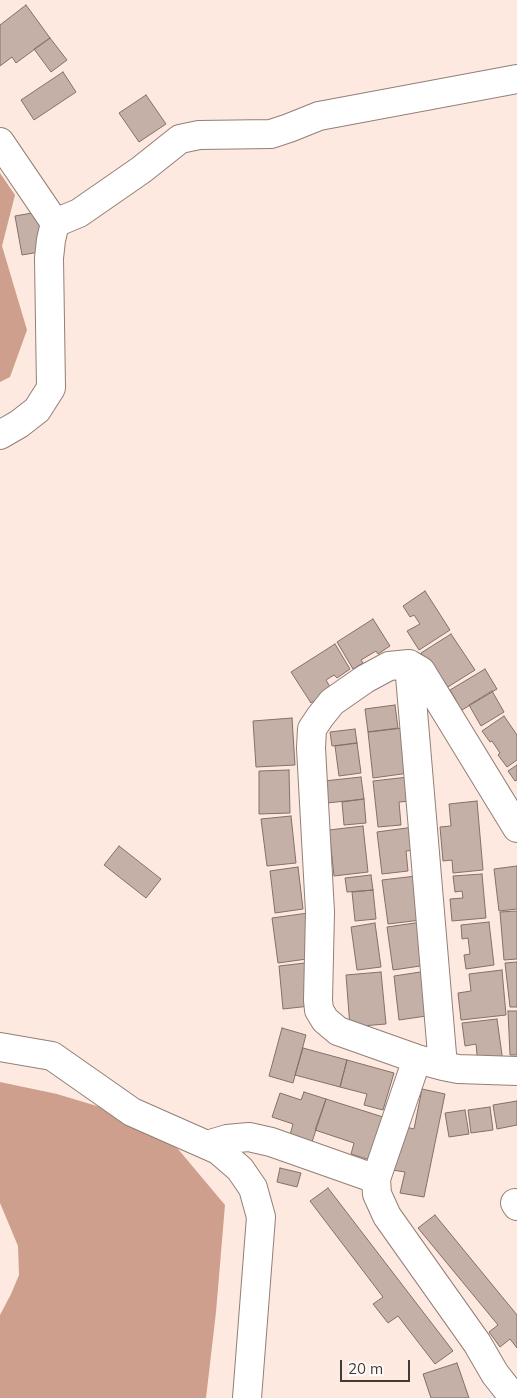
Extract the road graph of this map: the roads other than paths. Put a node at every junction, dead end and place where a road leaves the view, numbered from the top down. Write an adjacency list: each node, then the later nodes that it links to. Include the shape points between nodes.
1 (517, 79): 3 (street, via 319,116 271,134 180,138 142,170 79,213)
2 (0, 142): 3 (street)
3 (55, 224): 4 (street, via 50,258 51,388 37,410)
4 (0, 435)
5 (409, 664): 6 (street, via 421,671); 8 (street, via 389,666 332,702 312,729 312,748 320,912 319,1010 338,1031); 9 (street)
6 (517, 828)
7 (0, 1047): 11 (street, via 52,1056 132,1112)
8 (417, 1059): 9 (street); 12 (street)
9 (442, 1066): 10 (street)
10 (517, 1071)
11 (207, 1145): 12 (street, via 249,1137); 13 (street, via 240,1169 253,1188 261,1217)
12 (376, 1179): 14 (street, via 377,1194 387,1216)
13 (247, 1398)
14 (514, 1398)

